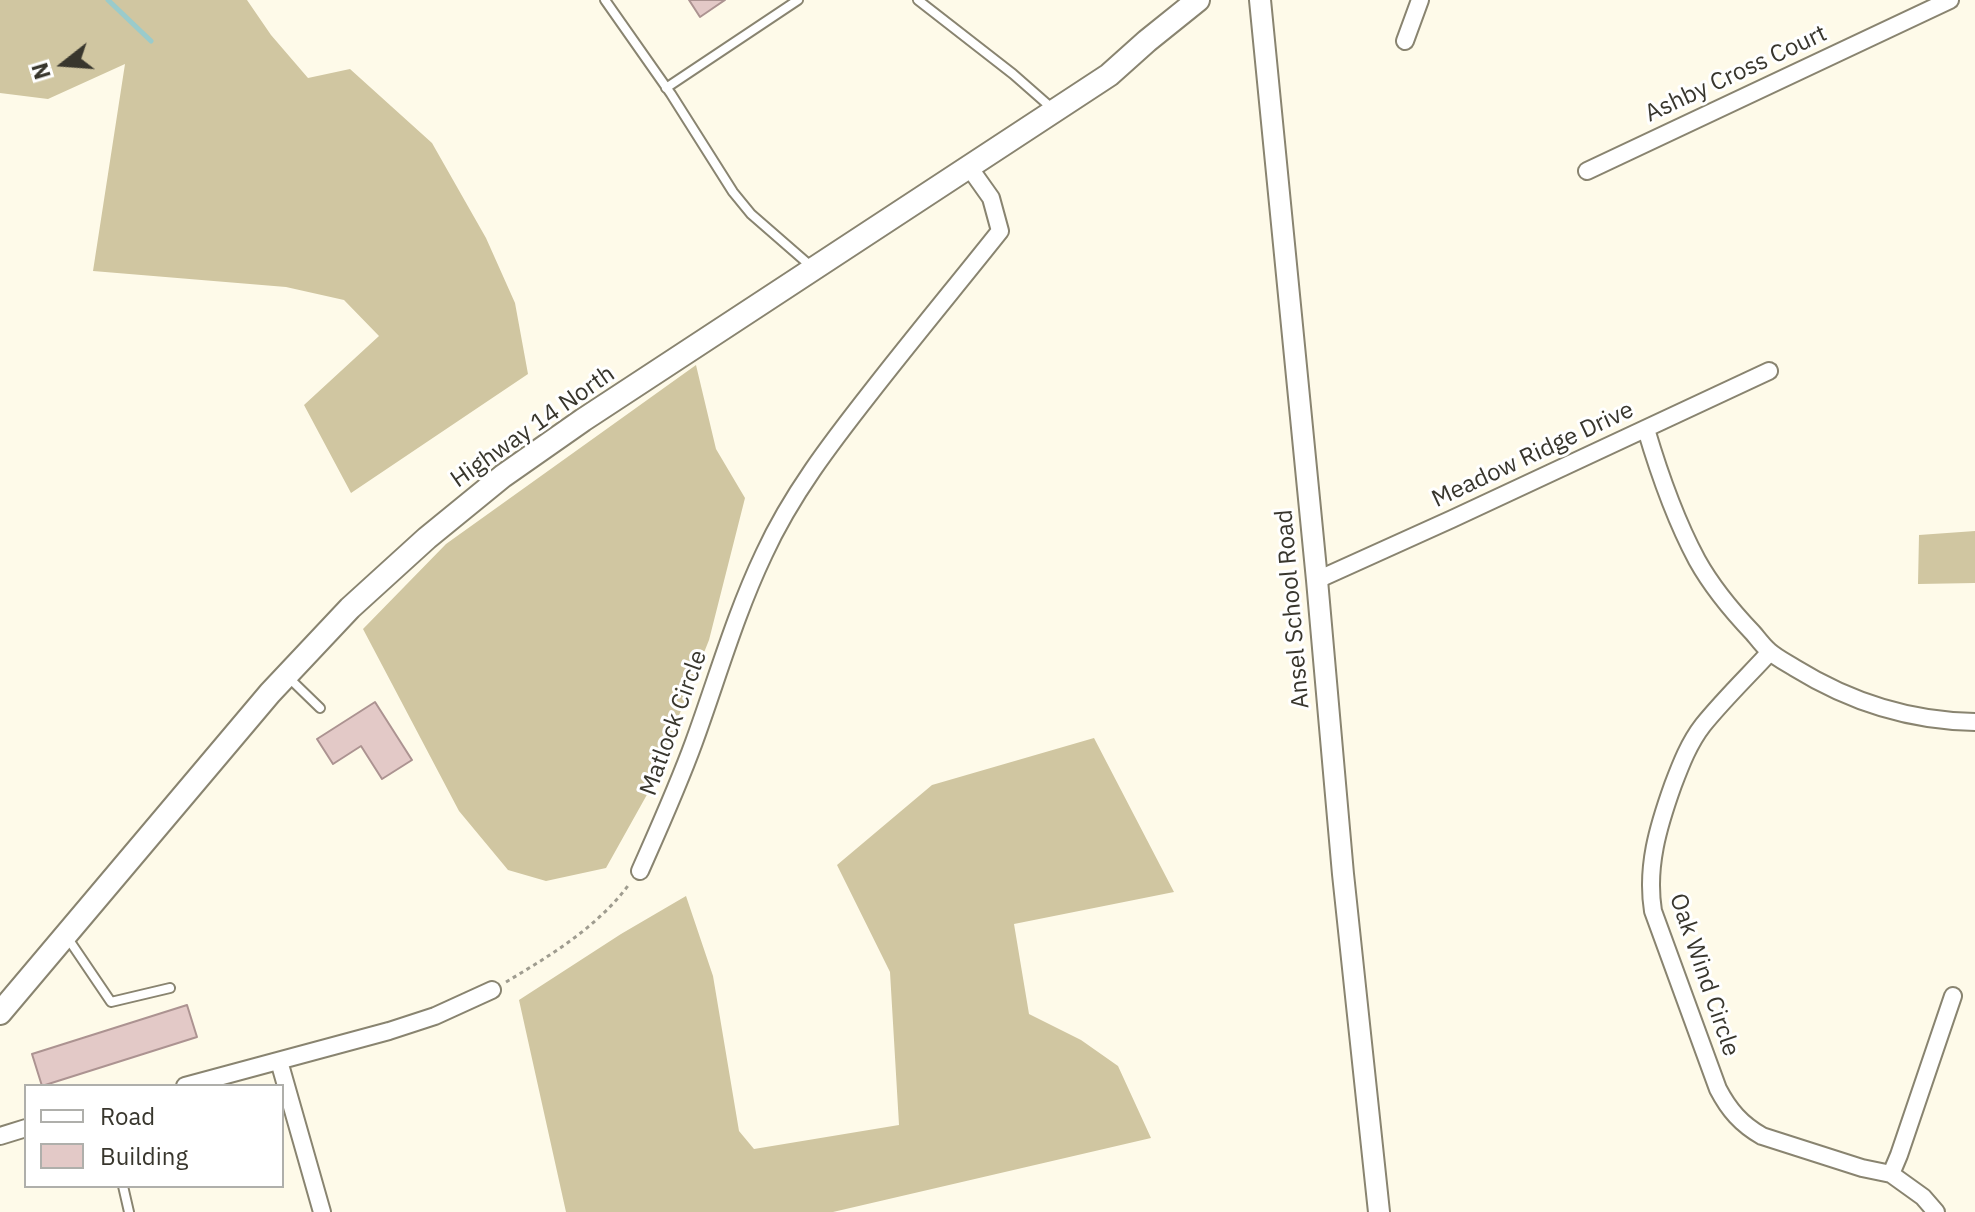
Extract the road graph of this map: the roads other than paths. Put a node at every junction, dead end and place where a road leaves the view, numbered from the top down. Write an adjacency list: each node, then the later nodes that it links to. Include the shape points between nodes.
1 (605, 0): 9 (lane)
2 (798, 0): 9 (lane)
3 (918, 0): 10 (lane)
4 (1198, 0): 10 (main road, Highway 14 North, via 1109,75)
5 (1260, 0): 16 (street, Ansel School Road)
6 (1420, 0): 8 (street)
7 (1950, 0): 12 (street, Ashby Cross Court)
8 (1405, 41)
9 (666, 88): 13 (lane, via 742,203)
10 (1055, 111): 11 (main road, Highway 14 North)
11 (969, 167): 13 (main road, Highway 14 North); 21 (street, Matlock Circle, via 991,198 1000,231 848,422 788,508 741,606 694,744)
12 (1587, 171)
13 (814, 269): 18 (main road, Highway 14 North, via 503,476 350,608)
14 (1769, 371): 15 (street, Meadow Ridge Drive)
15 (1646, 429): 16 (street, Meadow Ridge Drive); 17 (street, via 1697,560)
16 (1317, 580): 35 (street, Ansel School Road)
17 (1770, 652): 20 (street, via 1836,691 1879,708); 31 (street, Oak Wind Circle, via 1703,725 1685,755 1655,842 1650,870 1653,911 1718,1089 1734,1116 1762,1136)
18 (286, 675): 19 (lane); 22 (main road, Highway 14 North)
19 (320, 708)
20 (1975, 722)
21 (640, 871)
22 (66, 935): 23 (lane, via 111,1002); 26 (main road, Highway 14 North)
23 (170, 988)
24 (492, 990): 27 (street, via 435,1016)
25 (1953, 996): 31 (street)
26 (0, 1013)
27 (279, 1061): 28 (street); 34 (street)
28 (193, 1084)
29 (24, 1129): 30 (street)
30 (0, 1136)
31 (1891, 1174): 36 (street, Oak Wind Circle)
32 (123, 1188): 33 (lane)
33 (129, 1212)
34 (322, 1212)
35 (1379, 1212)
36 (1936, 1212)

